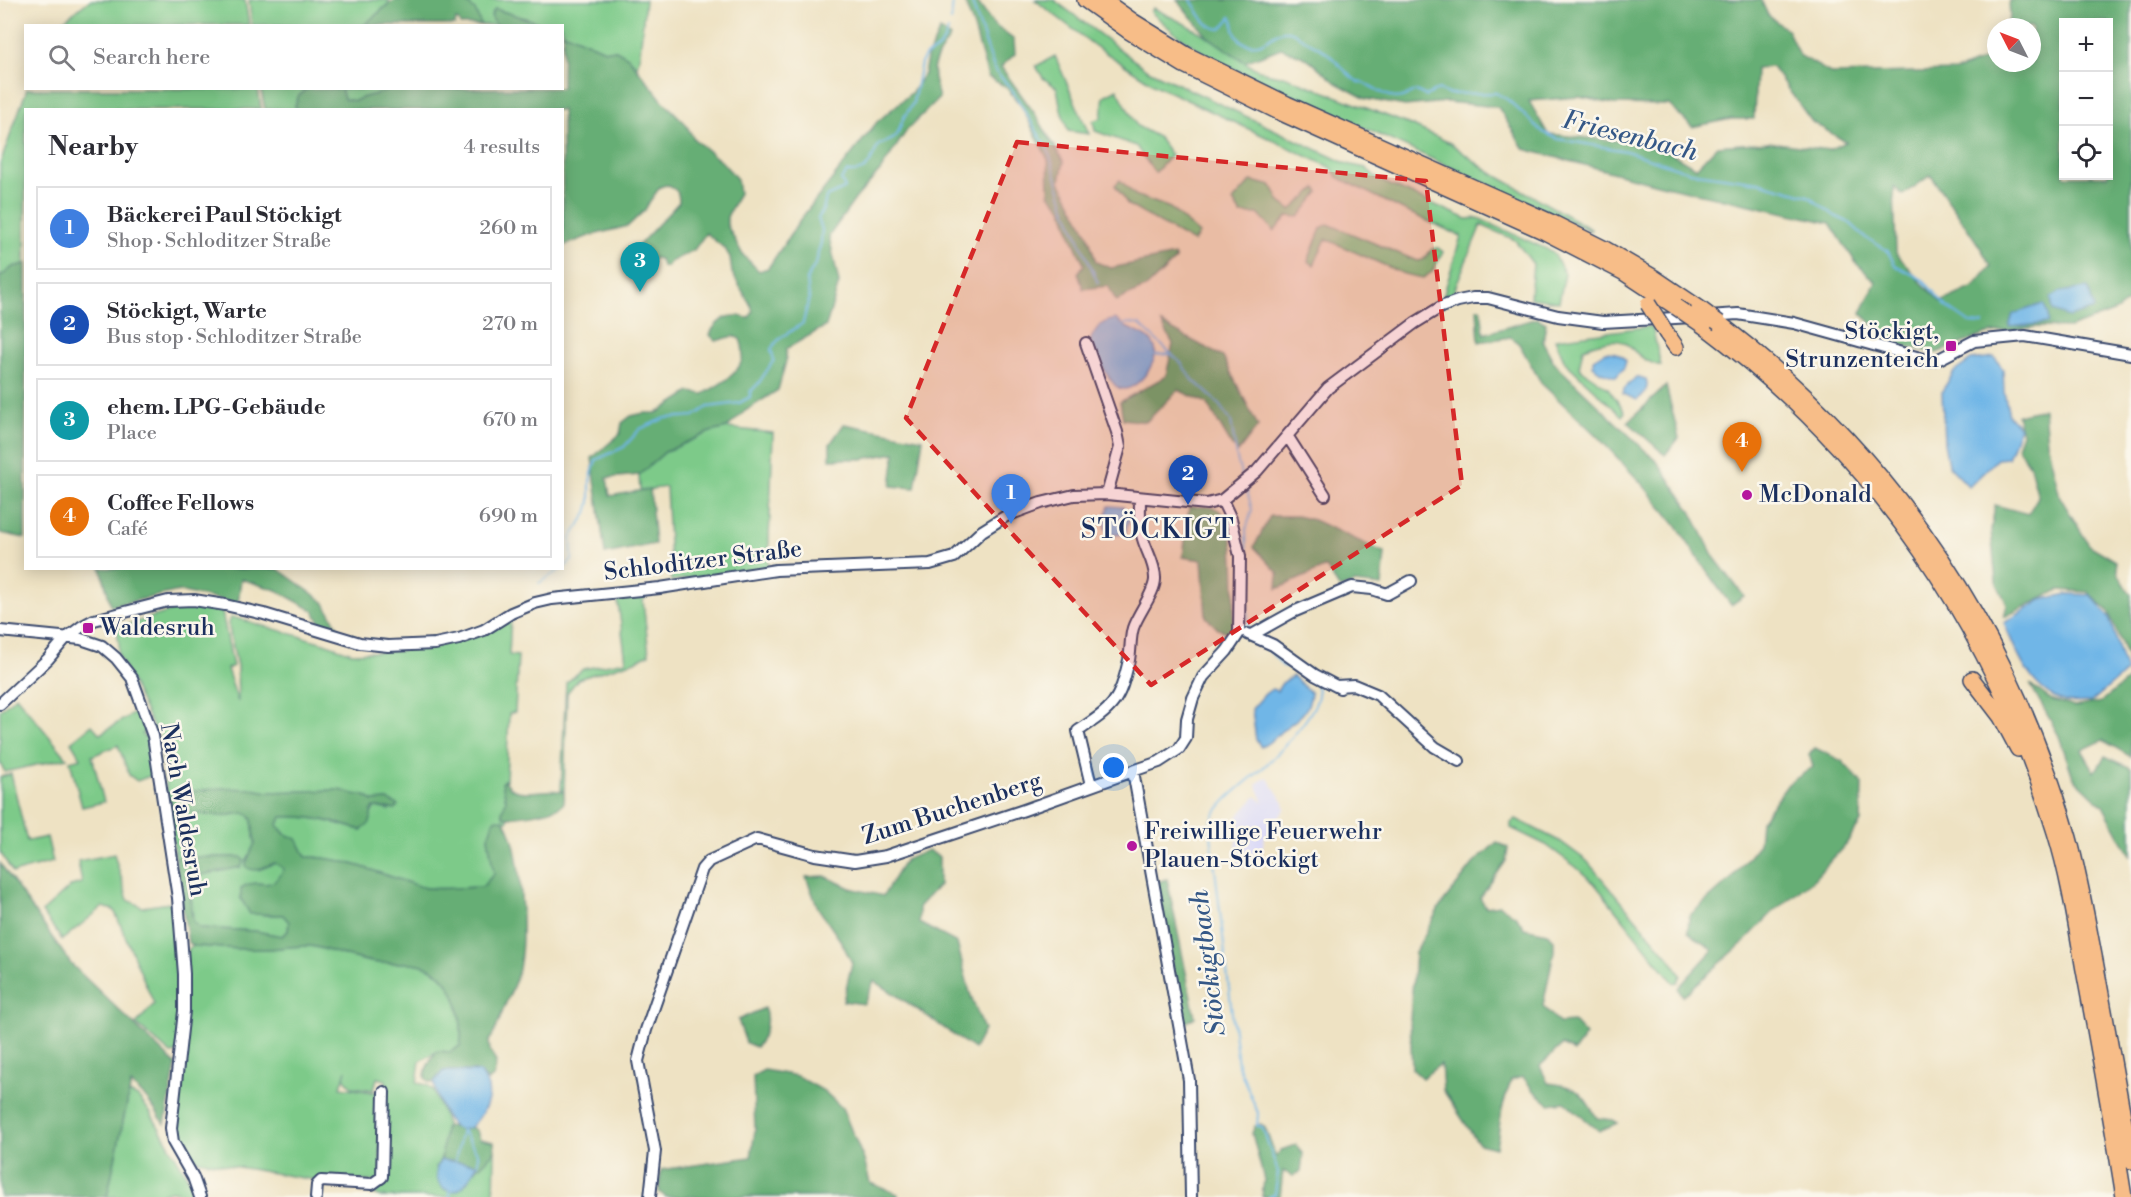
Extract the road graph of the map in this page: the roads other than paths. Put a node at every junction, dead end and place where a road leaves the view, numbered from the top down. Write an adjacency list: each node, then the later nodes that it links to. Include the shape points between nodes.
1 (1085, 0): 3 (highway, via 1184,65)
2 (1103, 0): 4 (highway, bridge, via 1187,55 1553,223 1653,277 1699,308)
3 (1602, 261): 4 (highway, bridge); 5 (highway, bridge, via 1648,304)
4 (1712, 325): 23 (highway, via 1816,423 1896,515 1935,569 1994,673 2022,736); 25 (highway, via 1782,374 1874,470 1946,563 2004,668 2043,760 2069,840)
5 (1672, 340)
6 (1086, 343): 9 (street, via 1120,447)
7 (2131, 354): 8 (street, via 2025,336 1974,341 1931,361 1760,316 1603,322 1473,298 1441,307 1415,323 1328,388)
8 (1288, 437): 10 (street); 12 (street, via 1257,471)
9 (1107, 494): 11 (street, Schloditzer Straße); 17 (street, Schloditzer Straße, via 1074,495 1006,516 982,531 954,557 930,564 776,570 552,599 511,613 484,630 435,644 370,645 264,614 194,600 168,601 94,620)
10 (1325, 495)
11 (1140, 498): 12 (street, Schloditzer Straße, via 1207,504); 22 (street, via 1141,534 1156,582 1132,630 1119,695 1106,712 1078,731)
12 (1222, 500): 15 (street, via 1240,556)
13 (1412, 581): 16 (street, via 1387,594 1352,587)
14 (0, 631): 17 (street, Nach Waldesruh)
15 (1239, 633): 16 (street); 21 (street, Zum Buchenberg, via 1203,677 1193,698 1183,744 1159,762)
16 (1252, 635): 20 (street, via 1338,687 1354,685 1378,695 1435,747)
17 (65, 639): 19 (street, Schloditzer Straße); 26 (street, Nach Waldesruh, via 92,642 116,658 132,678 153,736 181,936 184,1011 172,1142)
18 (1972, 679): 23 (highway, via 2010,733 2047,822)
19 (0, 704)
20 (1459, 761)
21 (1133, 771): 22 (street, Zum Buchenberg); 29 (street, via 1189,1080)
22 (1091, 785): 28 (street, Zum Buchenberg, via 886,856 855,861 757,839 709,861 694,887 638,1061 655,1150)
23 (2056, 834): 30 (highway, via 2094,1020)
24 (384, 1092): 27 (street, via 382,1177 372,1184 324,1180 317,1185)
25 (2131, 1161)
26 (200, 1197)
27 (316, 1197)
28 (650, 1197)
29 (1191, 1197)
30 (2124, 1197)

